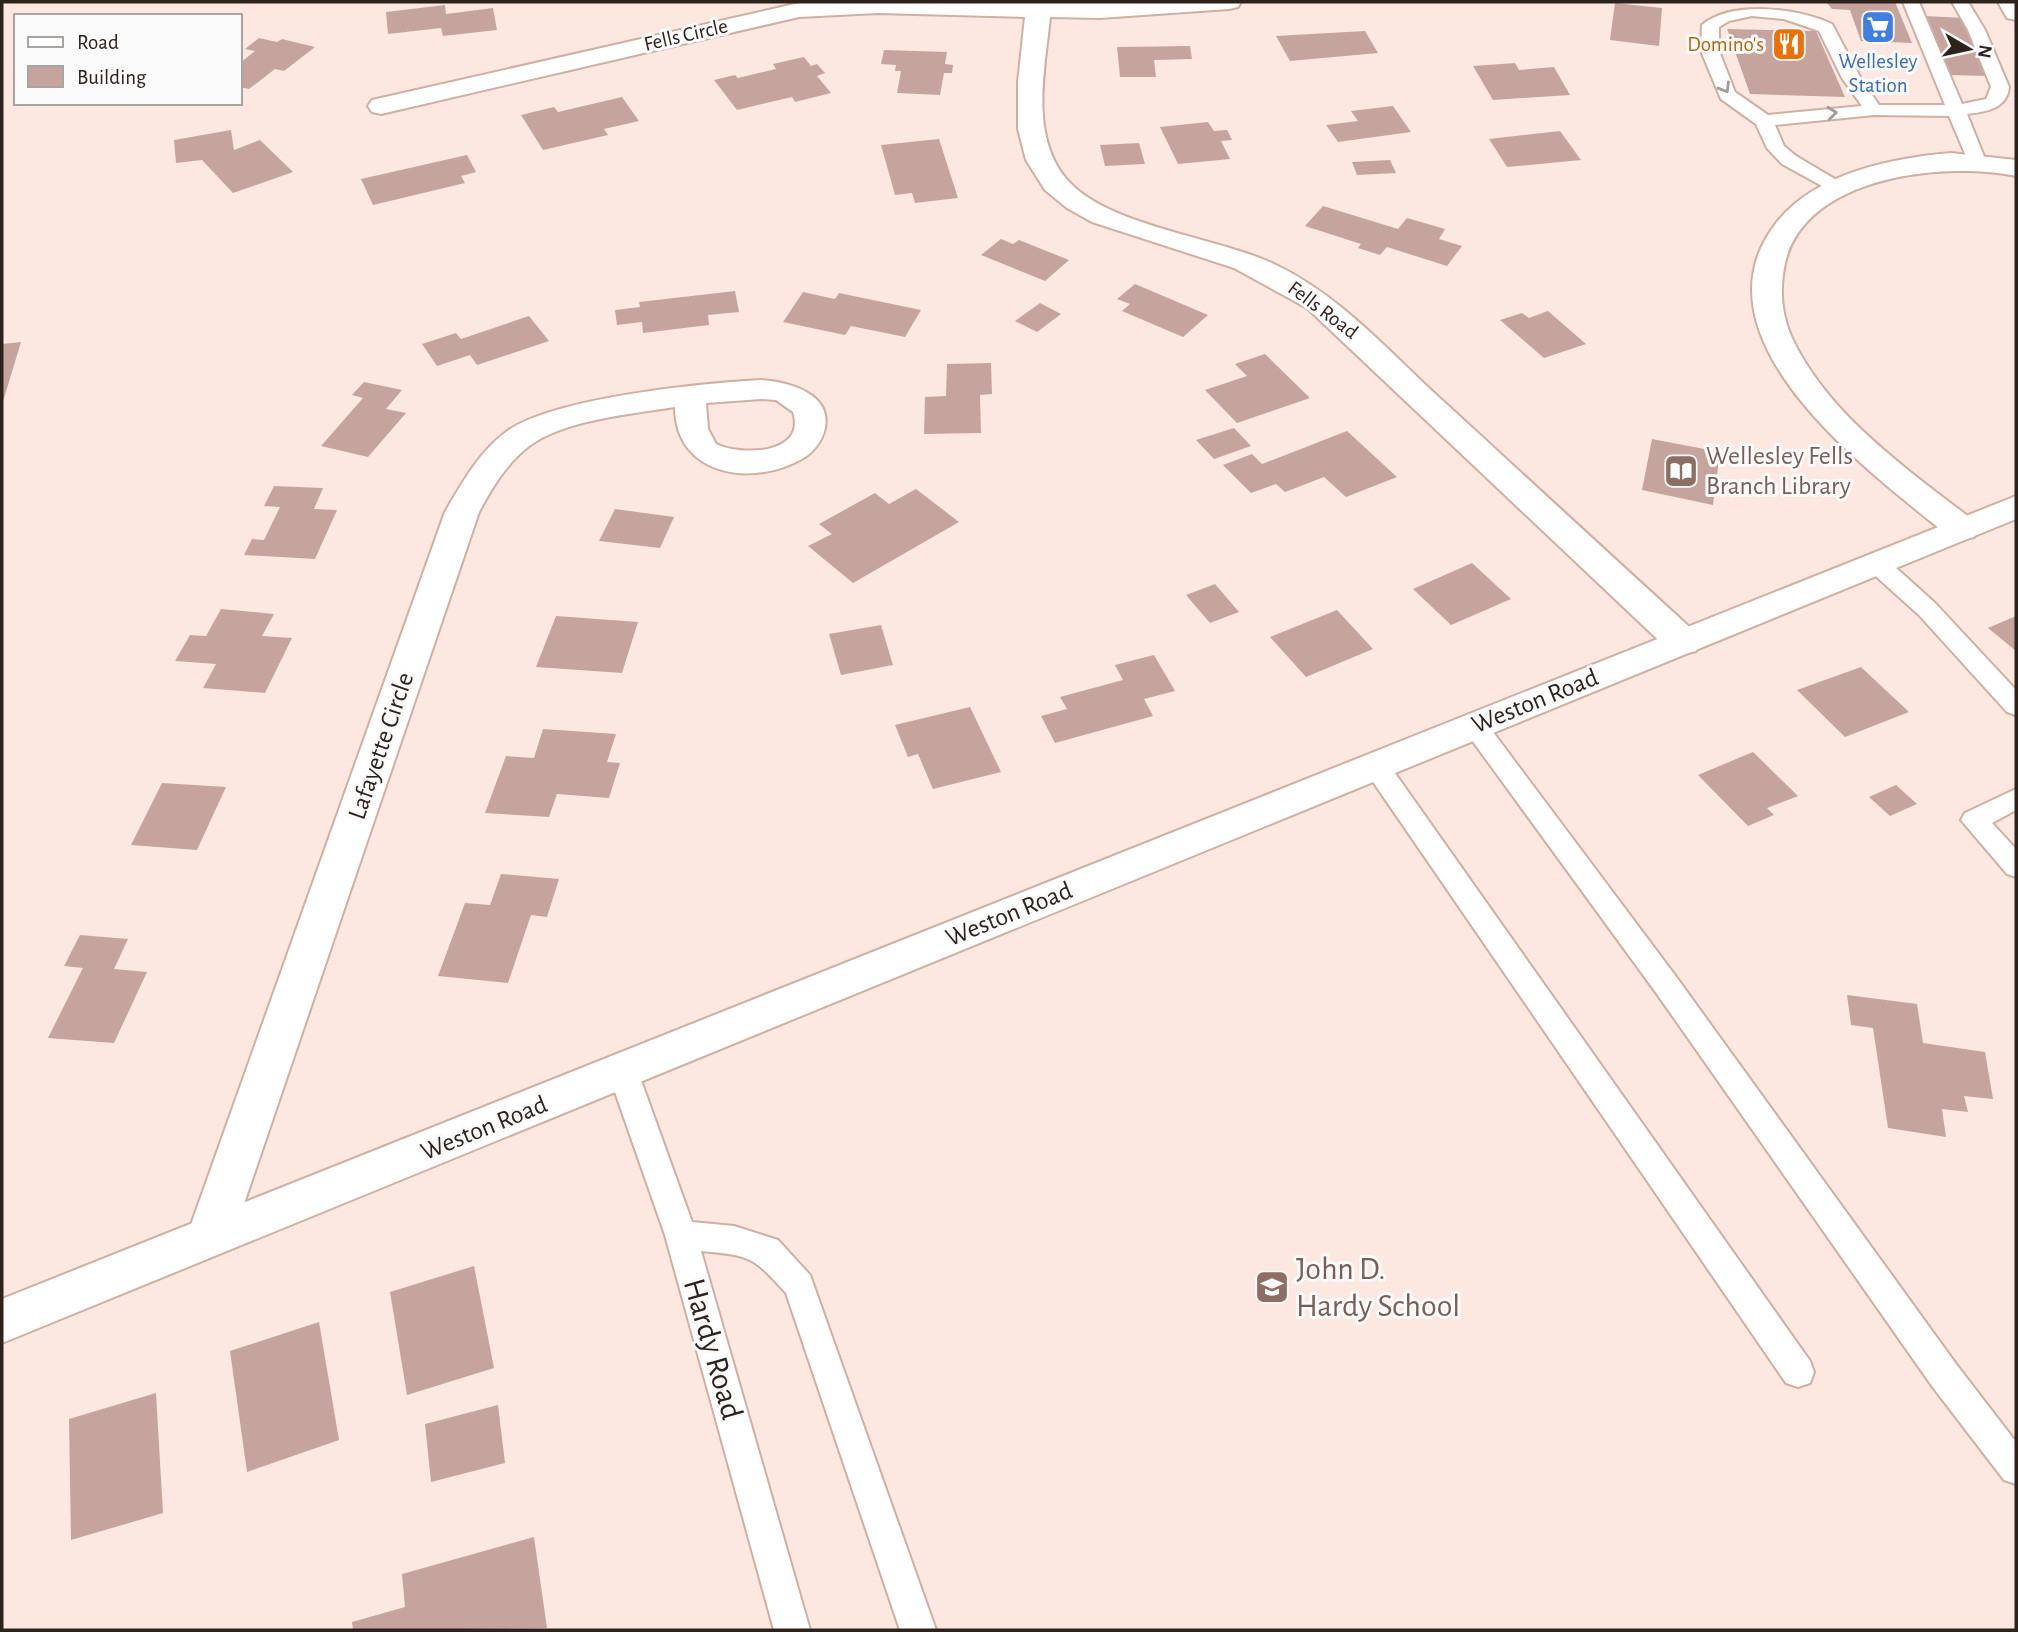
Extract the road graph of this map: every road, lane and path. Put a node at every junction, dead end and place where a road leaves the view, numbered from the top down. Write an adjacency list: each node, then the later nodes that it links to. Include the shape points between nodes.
1 (1229, 2): 5 (main road, Fells Circle, via 1119,10)
2 (1911, 2): 10 (lane)
3 (1960, 2): 10 (lane, via 1972,19 2001,90 1991,105)
4 (2010, 2): 7 (main road)
5 (1039, 6): 8 (main road, Fells Circle, via 799,10); 20 (main road, Fells Road, via 1031,131 1043,166 1068,197 1117,223 1233,257 1318,302)
6 (1757, 7): 9 (lane, via 1830,31 1851,78); 11 (lane, one-way to 11, via 1718,19 1711,25 1708,41 1727,95)
7 (2016, 13)
8 (381, 106)
9 (1874, 110): 10 (lane); 11 (lane, one-way to 9)
10 (1956, 110): 13 (lane)
11 (1764, 121): 15 (lane, via 1784,156)
12 (2016, 142): 13 (main road)
13 (1976, 159): 14 (main road); 15 (main road, via 1922,163)
14 (2016, 168)
15 (1840, 188): 18 (main road, via 1795,219 1776,245 1763,285 1772,329 1792,366 1830,412)
16 (690, 396): 28 (main road, Lafayette Circle, via 580,415 529,431 490,463 462,512)
17 (2016, 507): 18 (main road, Weston Road)
18 (1962, 529): 19 (main road, Weston Road)
19 (1877, 564): 20 (main road, Weston Road); 21 (lane, via 1927,609)
20 (1683, 642): 22 (main road, Weston Road)
21 (2016, 706)
22 (1475, 726): 23 (main road, Weston Road); 31 (lane)
23 (1376, 765): 26 (main road, Weston Road); 30 (lane)
24 (2016, 799): 25 (lane, via 1974,820)
25 (2016, 867)
26 (623, 1072): 27 (lane, Hardy Road); 28 (main road, Weston Road)
27 (681, 1235): 32 (lane, Hardy Road); 33 (lane, via 734,1240 767,1250 799,1285)
28 (210, 1237): 29 (main road, Weston Road)
29 (2, 1321)
30 (1798, 1372)
31 (2016, 1468)
32 (792, 1630)
33 (918, 1630)

